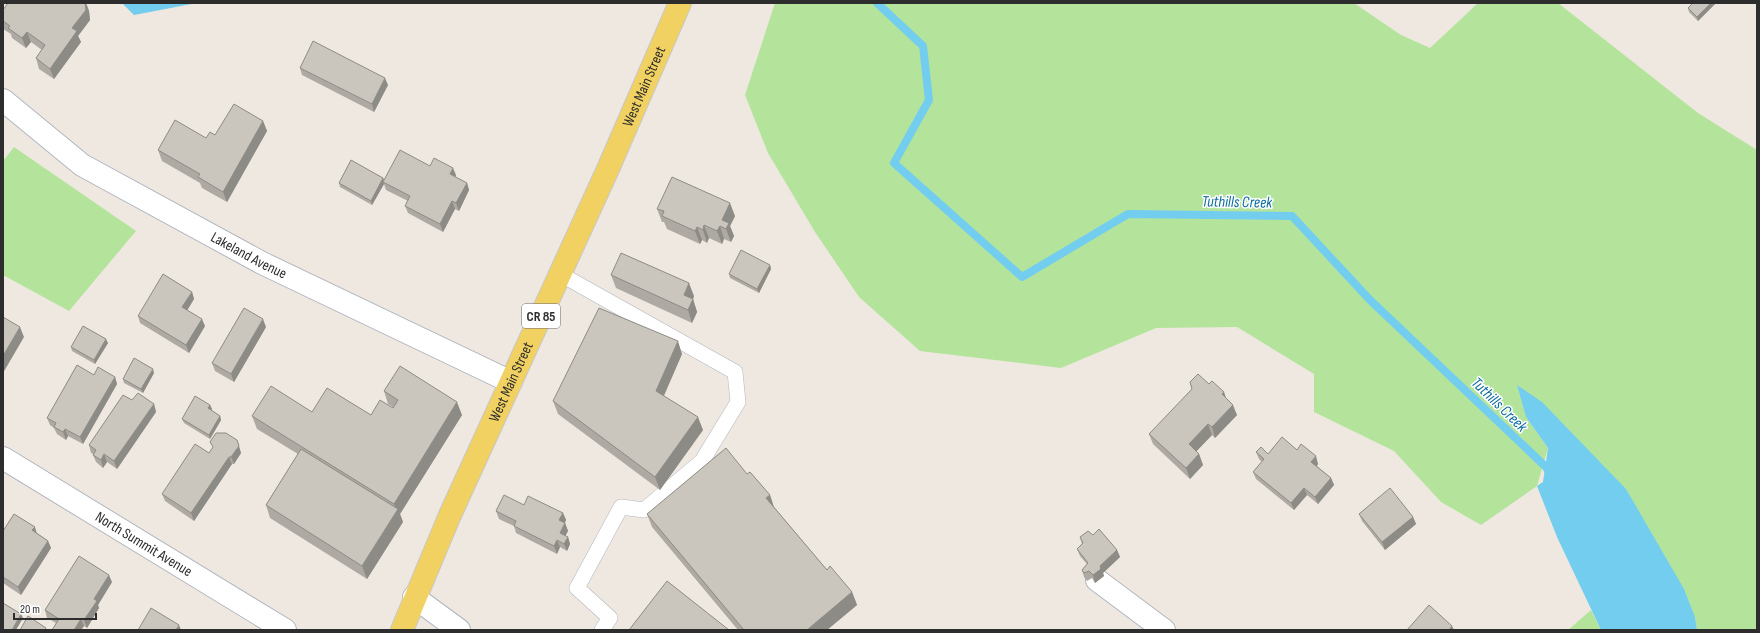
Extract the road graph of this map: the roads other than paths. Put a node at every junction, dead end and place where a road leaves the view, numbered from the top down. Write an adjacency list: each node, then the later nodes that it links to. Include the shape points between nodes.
1 (680, 3): 3 (main road, West Main Street / CR 85)
2 (3, 100): 4 (street, Lakeland Avenue, via 82,165 262,263)
3 (560, 274): 4 (main road, West Main Street / CR 85); 11 (lane, via 735,372 738,402 702,461 644,510 621,507 577,588 610,618)
4 (511, 382): 7 (main road, West Main Street / CR 85)
5 (3, 458): 8 (street, North Summit Avenue)
6 (1097, 580): 12 (street)
7 (414, 597): 9 (main road, West Main Street / CR 85); 10 (street)
8 (285, 630)
9 (402, 630)
10 (459, 630)
11 (602, 630)
12 (1164, 630)

